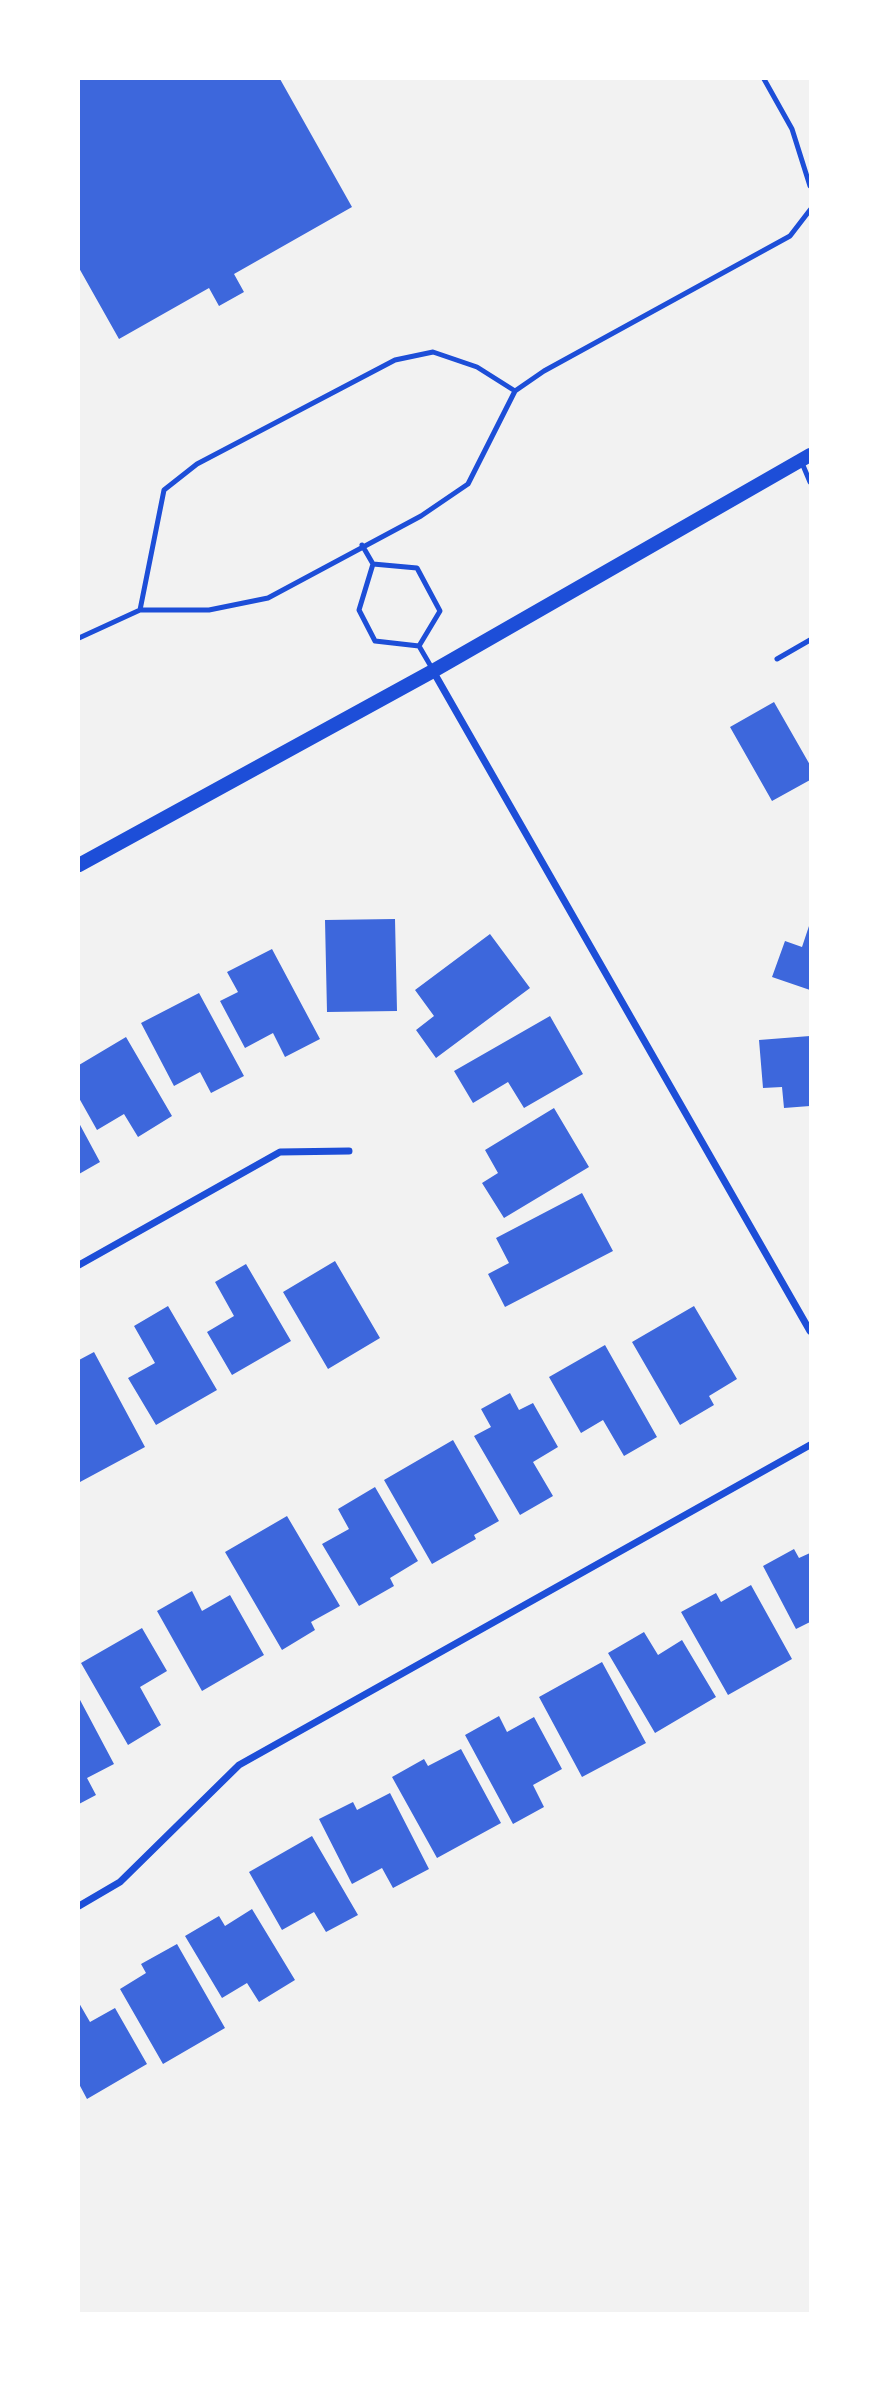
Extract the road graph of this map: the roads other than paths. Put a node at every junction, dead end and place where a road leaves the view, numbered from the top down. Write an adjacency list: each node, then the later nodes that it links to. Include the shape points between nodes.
1 (764, 79): 2 (lane, via 792,129)
2 (810, 186)
3 (810, 210): 4 (lane, via 790,236)
4 (514, 391): 7 (lane, via 468,484 421,516); 9 (lane, via 477,367 433,352 395,360 197,464 164,489)
5 (805, 457): 6 (lane); 14 (main road)
6 (810, 482)
7 (362, 545): 8 (lane); 9 (lane, via 268,598 209,611)
8 (373, 564): 12 (lane, via 359,610 375,641); 12 (lane, via 417,568 440,611)
9 (140, 610): 10 (lane)
10 (79, 638)
11 (810, 640): 13 (lane)
12 (419, 646): 14 (lane)
13 (777, 659)
14 (433, 671): 15 (main road); 18 (street)
15 (79, 865)
16 (349, 1151): 17 (street, via 279,1152)
17 (79, 1265)
18 (810, 1331)
19 (810, 1445): 20 (street, via 239,1765 120,1882)
20 (79, 1906)

